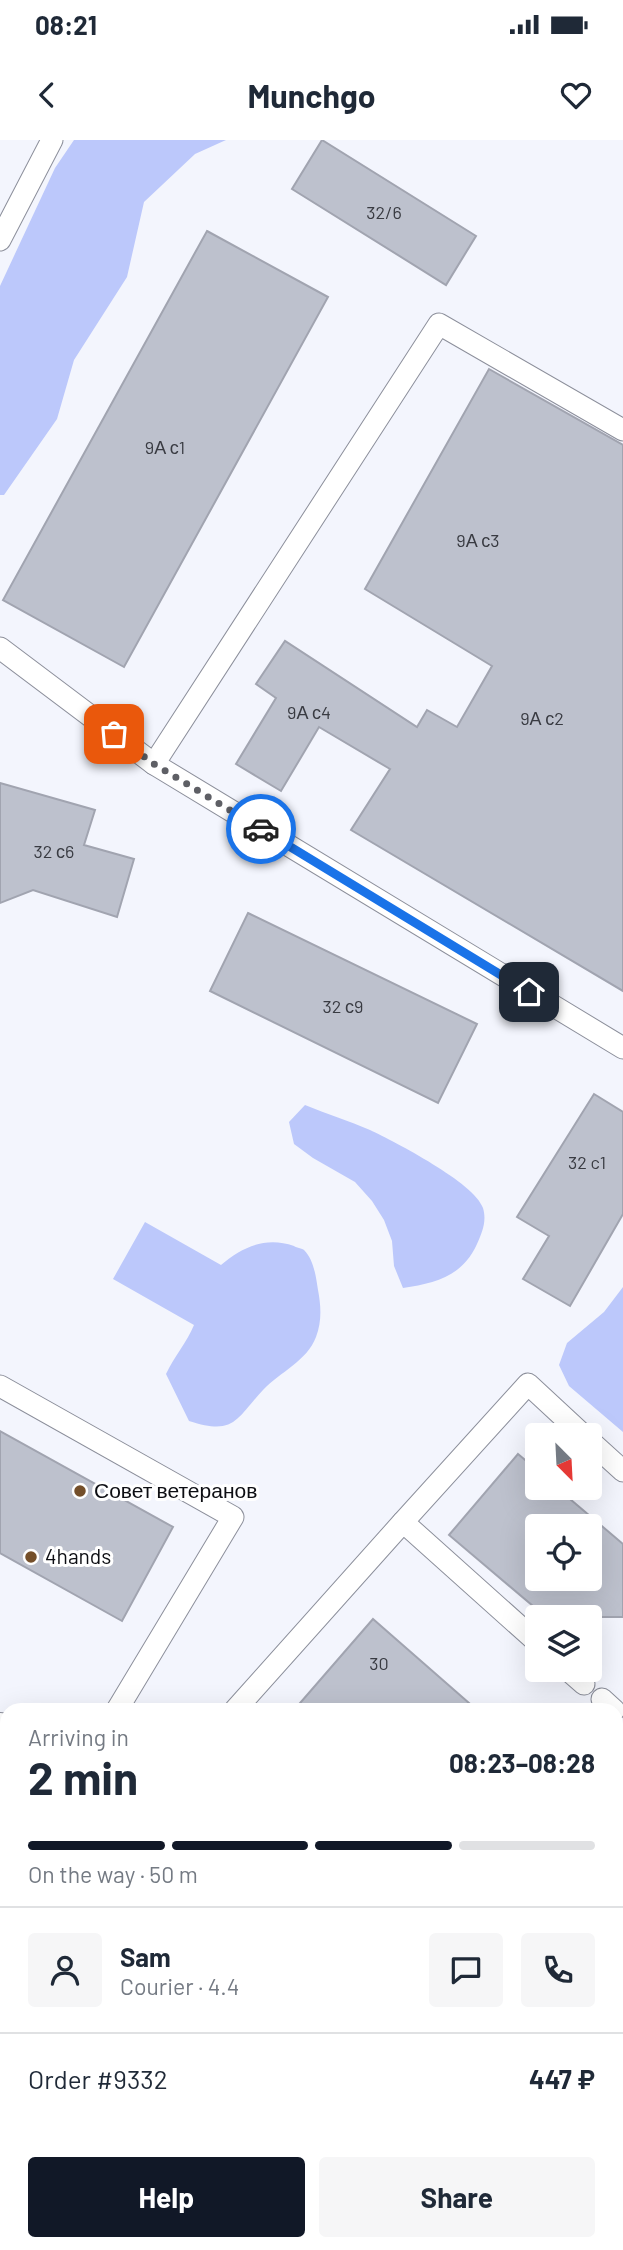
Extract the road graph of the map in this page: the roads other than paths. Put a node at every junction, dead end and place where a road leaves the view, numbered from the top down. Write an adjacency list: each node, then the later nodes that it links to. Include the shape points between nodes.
1 (52, 140): 2 (lane)
2 (0, 240)
3 (623, 430): 5 (lane, via 439,324)
4 (0, 648): 5 (lane)
5 (154, 764): 6 (lane)
6 (623, 1048)
7 (0, 1386): 15 (lane, via 233,1517)
8 (570, 1423): 11 (lane, via 528,1384)
9 (602, 1452): 10 (lane)
10 (623, 1471)
11 (402, 1522): 12 (lane); 16 (lane)
12 (525, 1631)
13 (582, 1682): 14 (lane)
14 (584, 1684)
15 (121, 1703)
16 (241, 1703)

